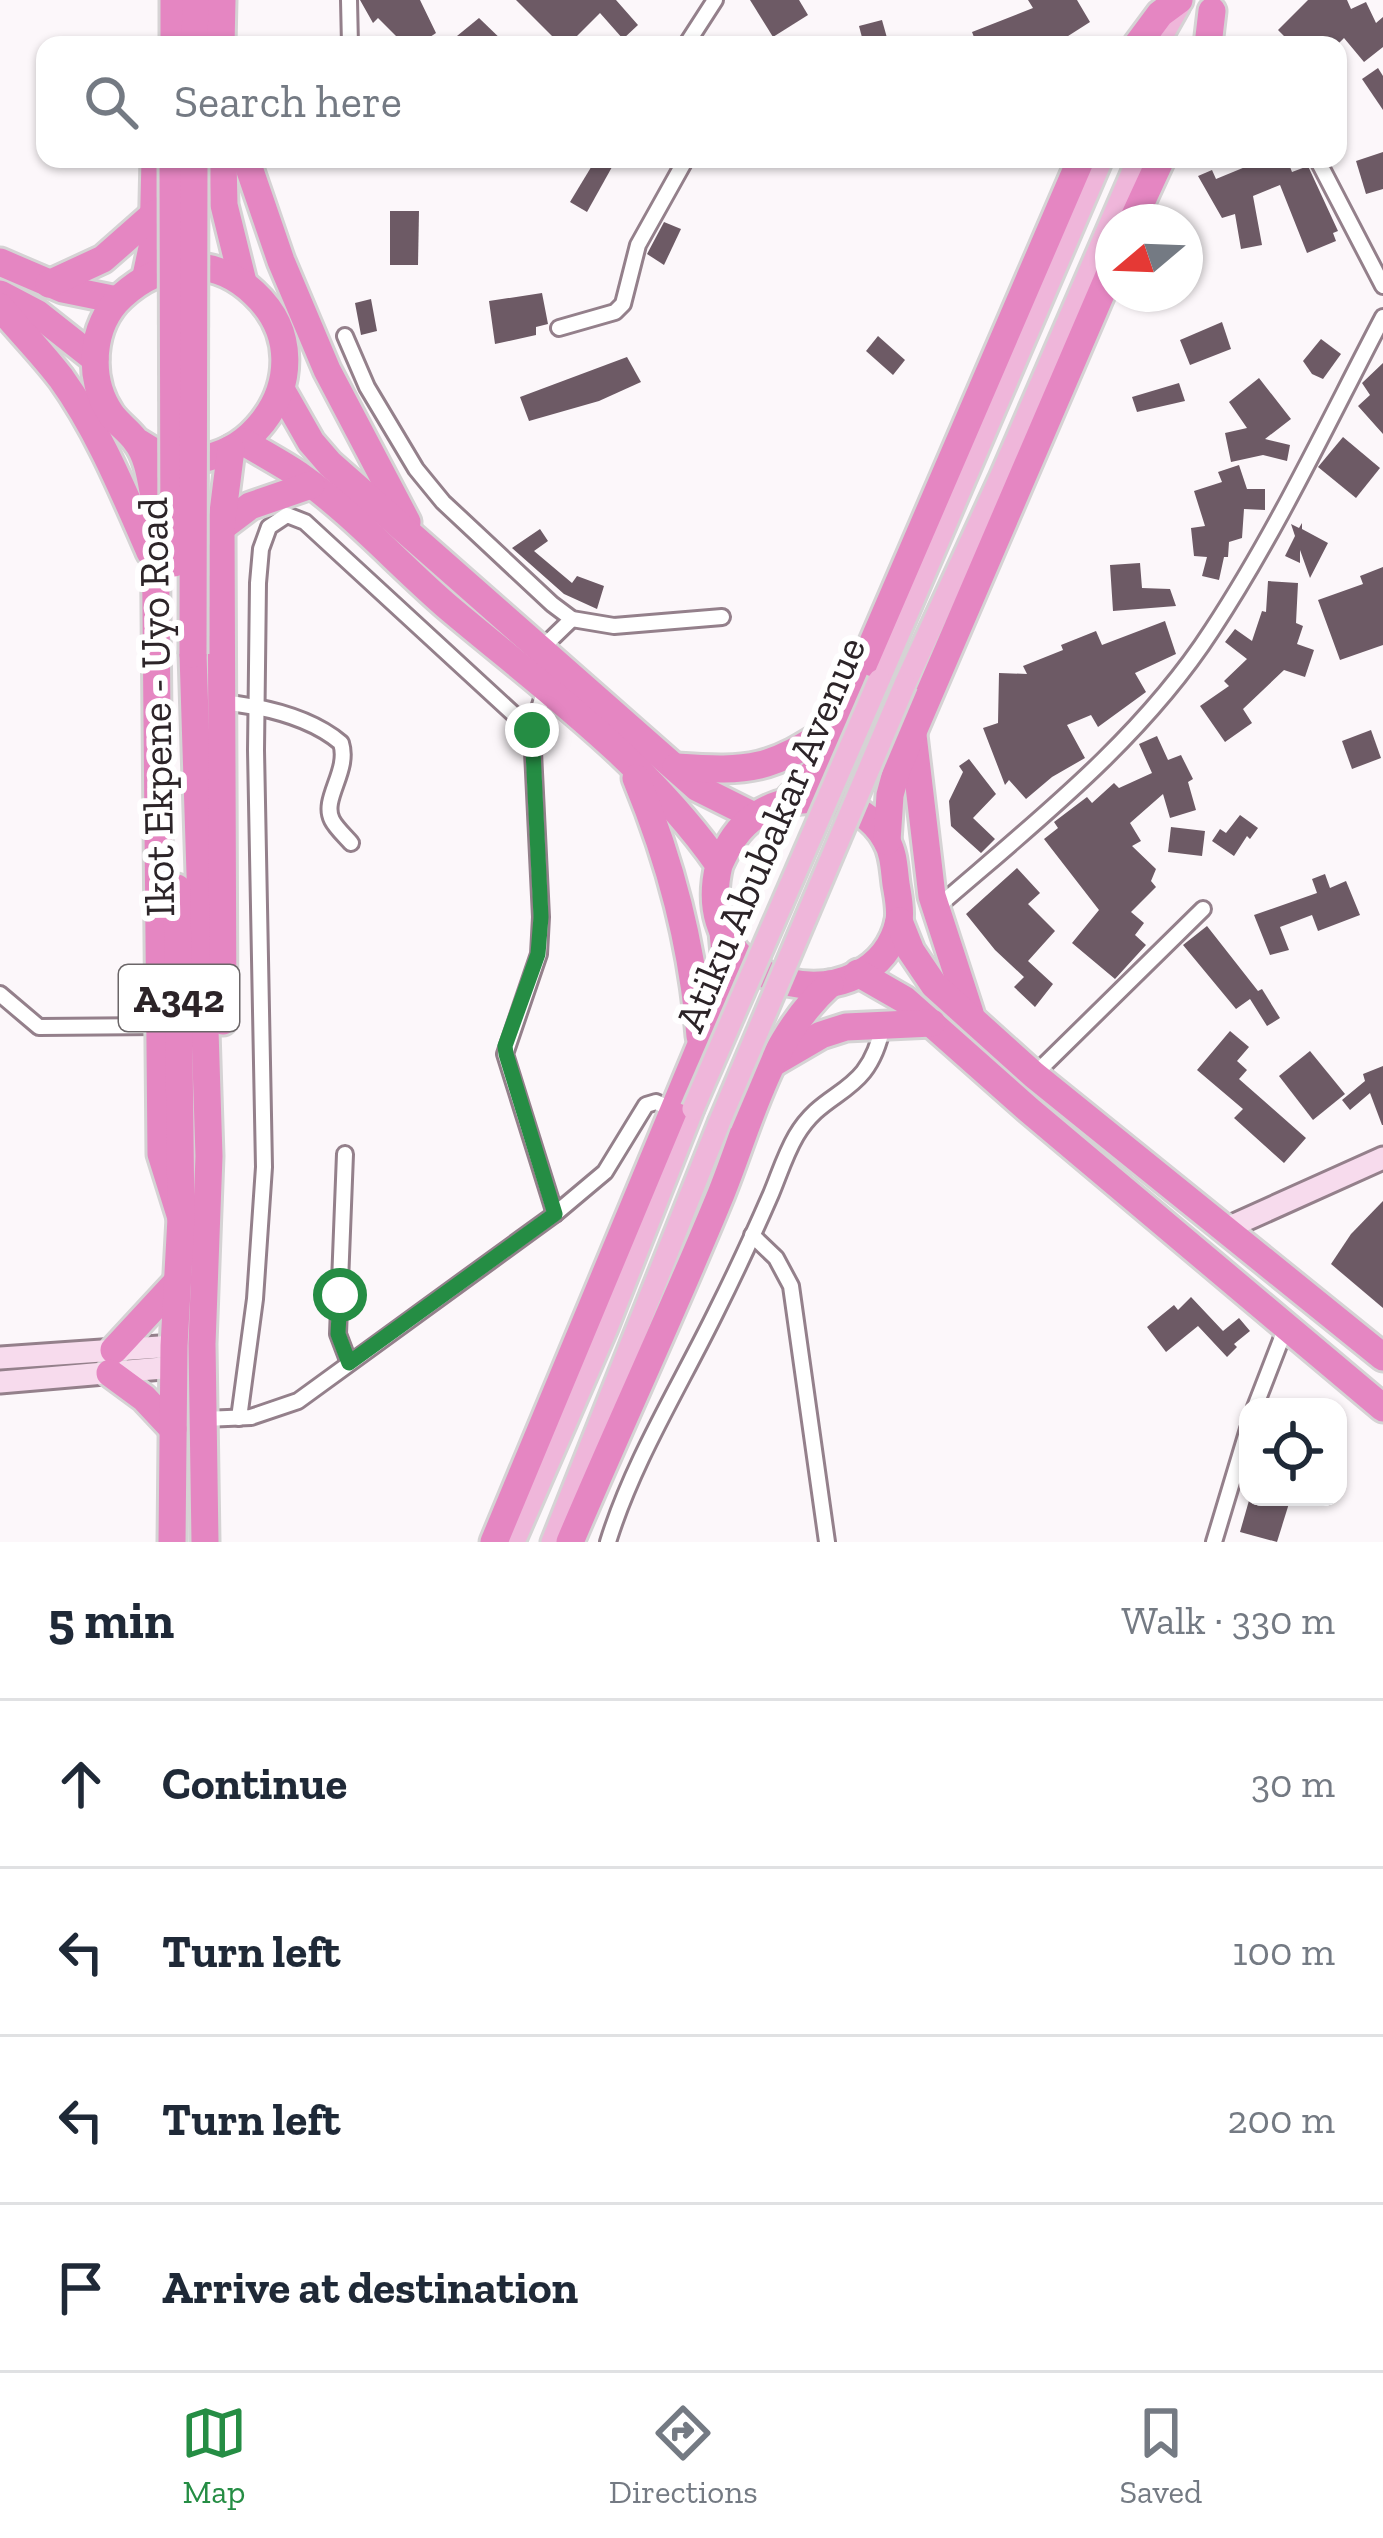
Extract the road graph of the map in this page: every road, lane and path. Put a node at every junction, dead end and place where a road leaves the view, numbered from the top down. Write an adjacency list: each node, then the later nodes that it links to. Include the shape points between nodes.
1 (157, 0): 9 (highway)
2 (174, 0): 10 (highway)
3 (196, 0): 11 (highway)
4 (222, 0): 12 (highway)
5 (349, 0): 13 (street)
6 (715, 0): 14 (street)
7 (1181, 0): 15 (highway); 16 (main road)
8 (1215, 6): 17 (main road); 18 (highway)
9 (157, 36)
10 (174, 36)
11 (195, 36)
12 (221, 36)
13 (350, 36)
14 (692, 36)
15 (1144, 36)
16 (1162, 36)
17 (1200, 36)
18 (1210, 36)
19 (155, 168): 31 (highway)
20 (173, 168): 55 (highway, Ikot Ekpene - Uyo Road / A342, bridge)
21 (194, 168): 55 (highway, Ikot Ekpene - Uyo Road / A342, bridge)
22 (223, 168): 34 (highway)
23 (249, 168): 50 (highway, via 327,370)
24 (681, 168): 42 (street, via 638,245 623,304)
25 (1078, 168): 59 (highway)
26 (1098, 168): 85 (main road, Atiku Abubakar Avenue, bridge)
27 (1134, 168): 110 (main road, Atiku Abubakar Avenue, bridge, via 719,1123)
28 (1157, 168): 30 (highway)
29 (1322, 168): 36 (street)
30 (1140, 204)
31 (154, 214): 33 (highway); 35 (highway, via 103,259)
32 (0, 262): 35 (highway)
33 (146, 277): 34 (highway, via 196,266); 38 (highway)
34 (243, 282): 45 (highway, via 280,330)
35 (49, 284): 38 (highway)
36 (1383, 286)
37 (0, 294): 44 (highway)
38 (117, 300): 44 (highway)
39 (0, 307): 51 (highway, via 86,417)
40 (1095, 308): 61 (highway)
41 (1383, 317): 69 (street, via 1211,632 1152,708 1067,794)
42 (559, 328)
43 (345, 336): 53 (street, via 416,469)
44 (95, 359): 46 (highway, via 109,411)
45 (282, 391): 47 (highway, via 267,419); 50 (highway, via 310,442)
46 (138, 442): 47 (highway, via 182,459); 51 (highway, via 154,502)
47 (238, 445): 48 (highway); 49 (highway)
48 (310, 485): 49 (highway, via 250,506); 56 (highway)
49 (221, 528): 57 (highway)
50 (418, 541): 54 (highway)
51 (155, 564): 81 (highway)
52 (722, 617): 53 (street, via 614,626)
53 (572, 619): 54 (street)
54 (542, 648): 63 (highway)
55 (184, 652): 89 (highway, Ikot Ekpene - Uyo Road / A342, via 209,1156)
56 (544, 688): 60 (street); 62 (highway)
57 (220, 702): 58 (street); 72 (highway)
58 (257, 705): 60 (street, via 261,549 269,526 287,515 305,522); 67 (street, via 341,743 344,764 328,807); 71 (street)
59 (838, 725): 63 (highway, via 766,765); 64 (highway, via 816,770)
60 (532, 730): 88 (street, via 538,954 505,1046)
61 (913, 732): 66 (highway, via 890,795); 69 (highway)
62 (630, 763): 68 (highway); 82 (highway, via 679,898)
63 (676, 766): 65 (highway, via 711,796)
64 (788, 800): 65 (highway); 66 (highway, via 850,807)
65 (754, 816): 68 (highway)
66 (887, 841): 73 (highway)
67 (351, 843)
68 (719, 866): 74 (highway)
69 (935, 909): 78 (highway)
70 (1203, 909): 84 (street)
71 (260, 912): 72 (street); 102 (street, via 264,1167)
72 (221, 915): 89 (highway, via 222,1160)
73 (898, 921): 75 (highway); 78 (highway, via 920,968)
74 (722, 927): 76 (highway, via 764,974 793,985); 82 (highway, via 724,983)
75 (858, 973): 76 (highway); 79 (highway)
76 (830, 984): 83 (highway)
77 (0, 994): 81 (street, via 39,1027)
78 (971, 1017): 84 (highway)
79 (932, 1023): 80 (highway); 93 (highway)
80 (883, 1025): 83 (highway, via 821,1035); 91 (street, via 873,1061 800,1130)
81 (160, 1026): 89 (highway, via 161,1154)
82 (701, 1045): 85 (highway)
83 (770, 1065): 111 (highway)
84 (1034, 1075): 90 (highway)
85 (683, 1110): 88 (street, via 656,1102 639,1110 605,1172); 108 (highway); 109 (main road, Atiku Abubakar Avenue, via 607,1328)
86 (345, 1154): 98 (street, via 338,1334)
87 (1383, 1158): 90 (street)
88 (555, 1214): 98 (street)
89 (194, 1217): 92 (highway, Ikot Ekpene - Uyo Road / A342); 103 (highway, Ikot Ekpene - Uyo Road / A342)
90 (1223, 1230): 95 (highway)
91 (752, 1235): 112 (street); 113 (street, via 791,1286)
92 (177, 1282): 94 (highway, Ikot Ekpene - Uyo Road / A342); 97 (highway)
93 (1286, 1327): 100 (street); 101 (highway)
94 (174, 1357): 97 (street); 104 (highway, Ikot Ekpene - Uyo Road / A342)
95 (1383, 1357)
96 (0, 1358): 97 (street)
97 (112, 1361): 99 (street); 104 (highway)
98 (349, 1363): 102 (street, via 298,1401)
99 (0, 1382)
100 (1258, 1398)
101 (1383, 1408)
102 (239, 1418): 103 (street)
103 (204, 1419): 107 (highway, Ikot Ekpene - Uyo Road / A342)
104 (173, 1429): 106 (highway, Ikot Ekpene - Uyo Road / A342)
105 (1239, 1460): 114 (street)
106 (172, 1542)
107 (205, 1542)
108 (494, 1542)
109 (514, 1542)
110 (552, 1542)
111 (570, 1542)
112 (608, 1542)
113 (827, 1542)
114 (1214, 1542)

